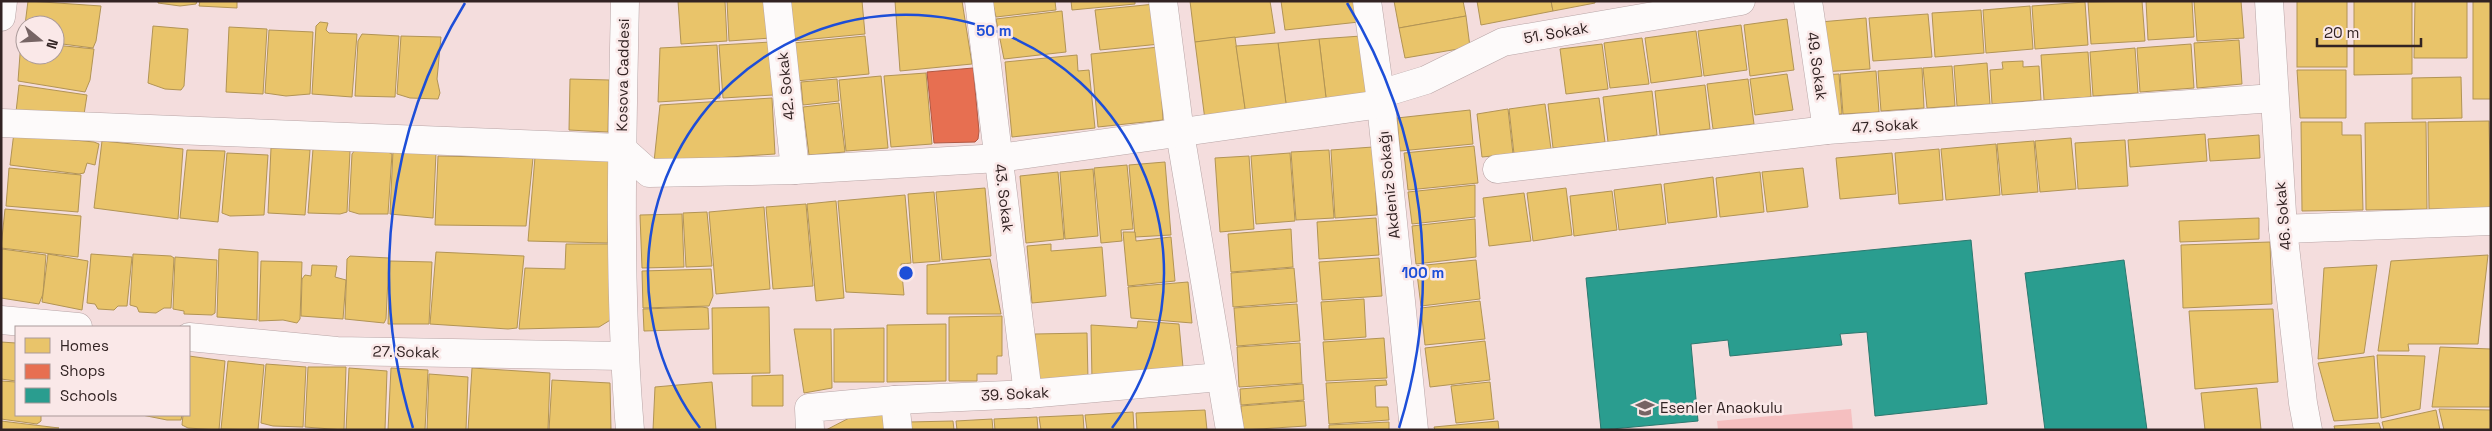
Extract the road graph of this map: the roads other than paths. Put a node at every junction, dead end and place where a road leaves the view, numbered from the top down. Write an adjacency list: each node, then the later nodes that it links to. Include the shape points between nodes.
1 (3, 1): 10 (street)
2 (625, 1): 16 (street, Kosova Caddesi)
3 (777, 1): 19 (street, 42. Sokak)
4 (979, 1): 17 (street, 43. Sokak)
5 (1163, 1): 15 (street)
6 (1367, 1): 12 (street, Akdeniz Sokağı)
7 (1741, 1): 12 (street, 51. Sokak, via 1503,42)
8 (1808, 1): 14 (street, 49. Sokak)
9 (2269, 1): 11 (street, 46. Sokak)
10 (1, 17)
11 (2274, 98): 14 (street, 47. Sokak); 21 (street, 46. Sokak)
12 (1380, 99): 15 (street, 51. Sokak); 33 (street, Akdeniz Sokağı)
13 (1, 123): 16 (street)
14 (1827, 130): 18 (street, 47. Sokak)
15 (1180, 133): 17 (street, 51. Sokak); 26 (street)
16 (622, 148): 19 (street, 51. Sokak, via 649,173); 25 (street, Kosova Caddesi)
17 (999, 158): 19 (street, 51. Sokak); 27 (street, 43. Sokak)
18 (1497, 169)
19 (795, 170)
20 (2491, 221): 21 (street)
21 (2283, 230): 34 (street, 46. Sokak)
22 (1, 320): 23 (street)
23 (67, 326)
24 (190, 337): 25 (street, 27. Sokak, via 337,351)
25 (623, 356): 30 (street, Kosova Caddesi)
26 (1220, 376): 27 (street, 39. Sokak); 32 (street)
27 (1028, 394): 28 (street, 39. Sokak)
28 (895, 400): 29 (street, 39. Sokak); 31 (street)
29 (810, 419)
30 (630, 430)
31 (898, 430)
32 (1230, 430)
33 (1414, 430)
34 (2308, 430)

